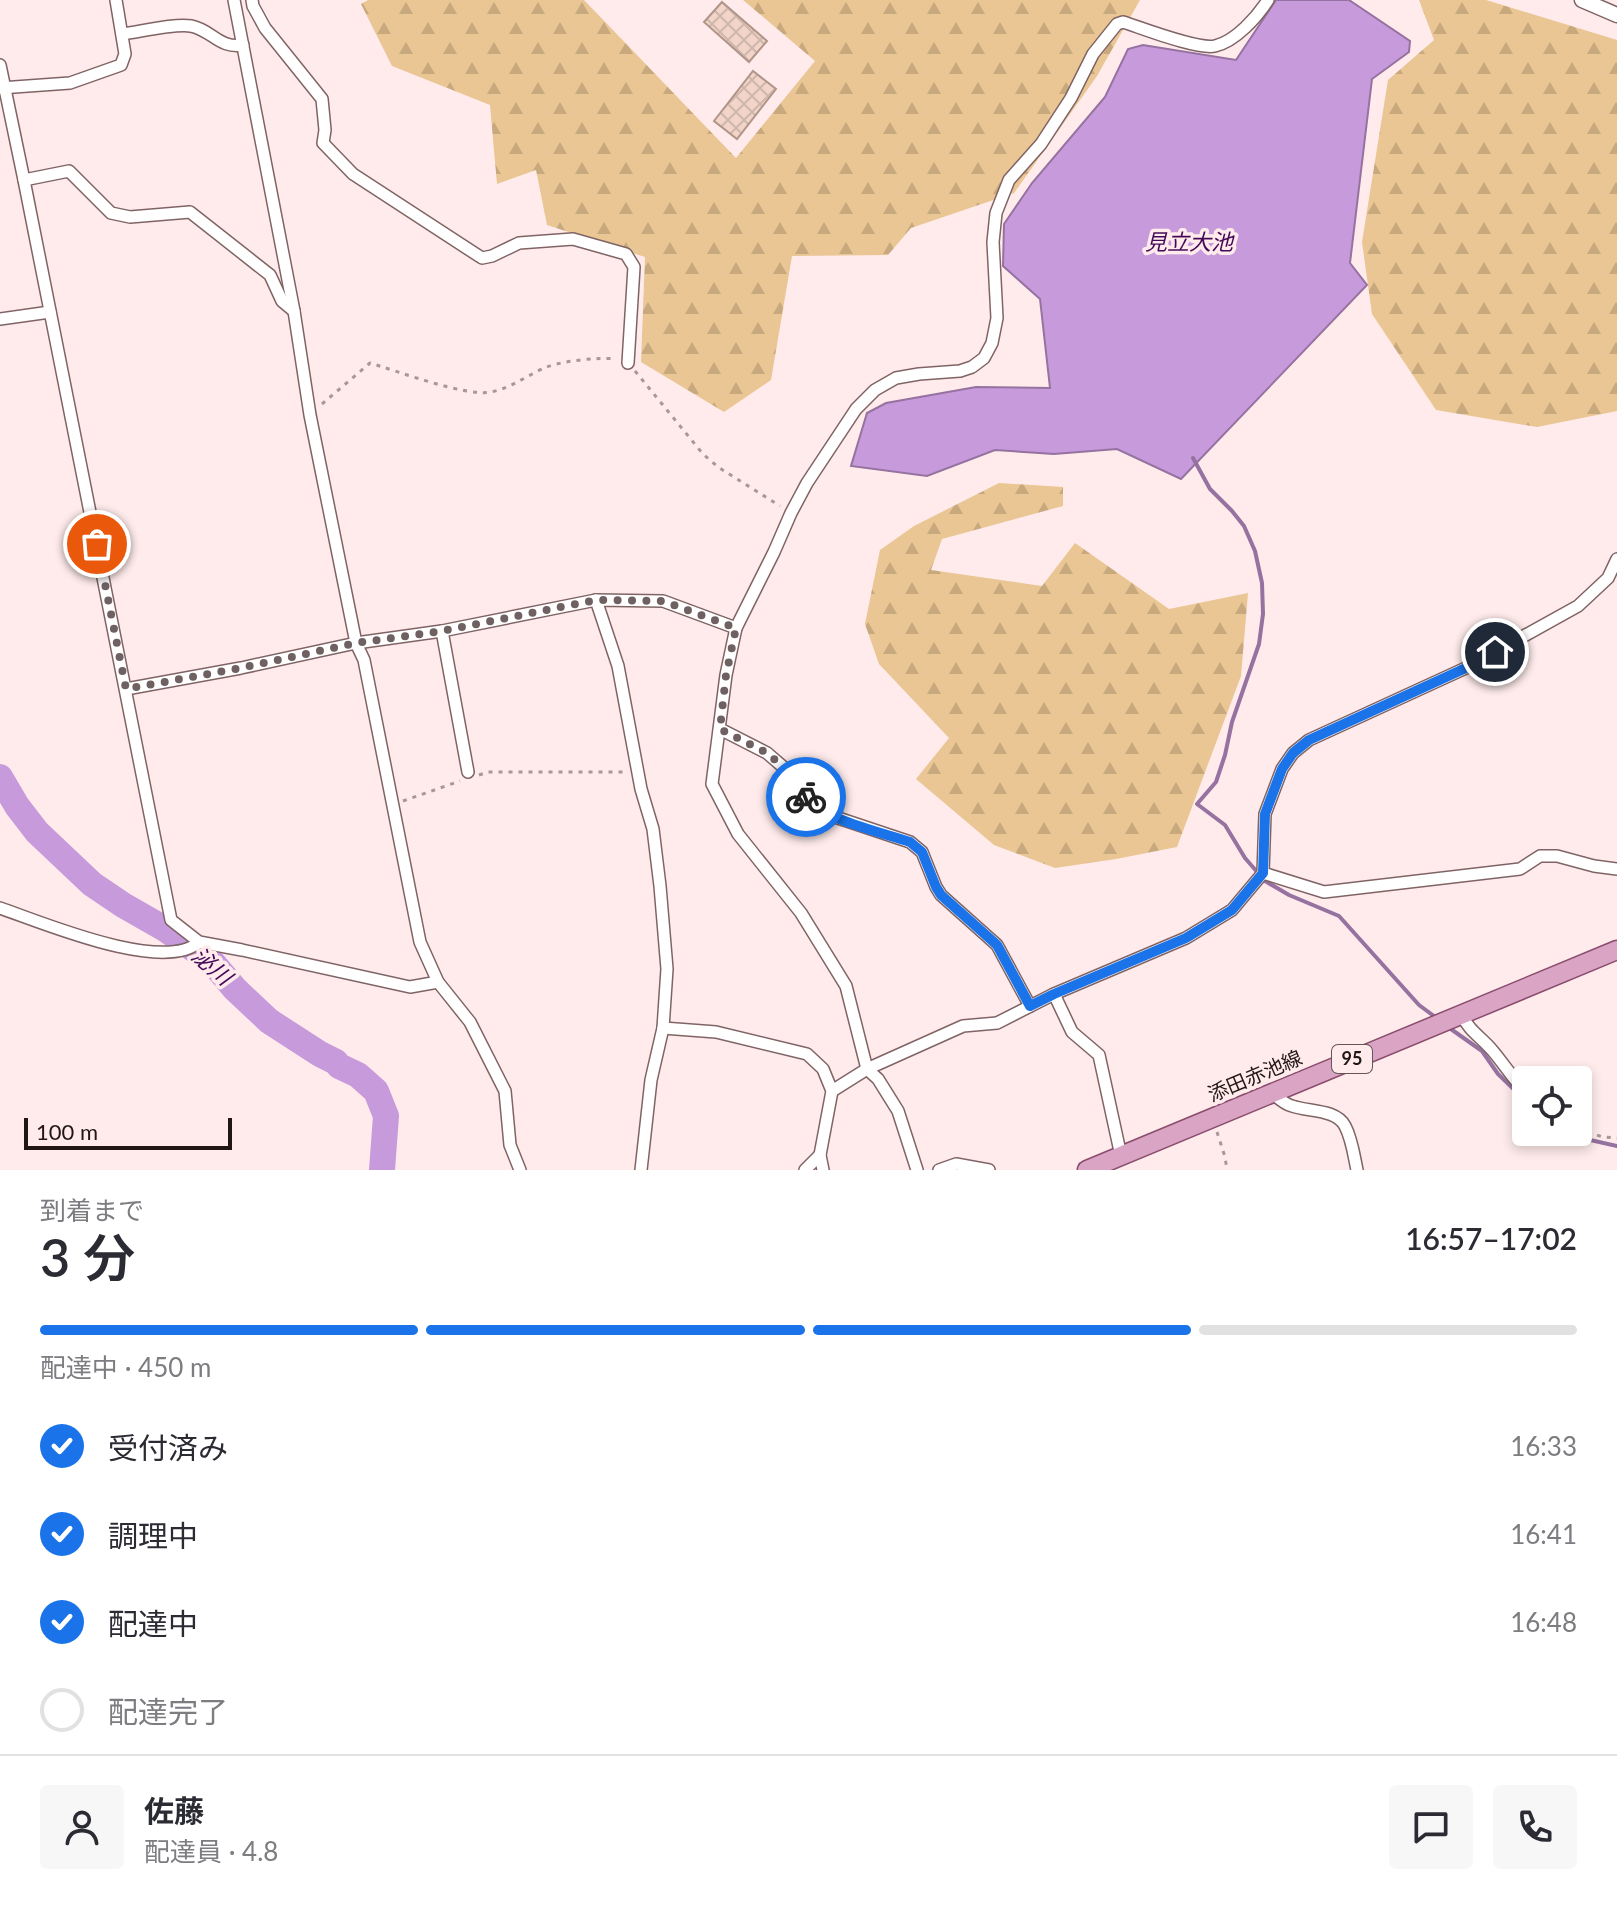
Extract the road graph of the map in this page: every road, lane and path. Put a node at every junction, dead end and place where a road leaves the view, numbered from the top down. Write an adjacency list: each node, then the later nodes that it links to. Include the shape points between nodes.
1 (116, 0): 7 (street)
2 (234, 0): 8 (street)
3 (252, 0): 15 (street, via 265,28 322,99 323,143 353,174 482,258 519,243 573,239 626,254 634,267)
4 (1268, 0): 17 (street, via 1246,26 1214,46 1117,24 1093,54 1041,144 1009,180 996,213 997,318 984,358 960,371 896,378 875,390 829,448)
5 (1582, 0): 6 (street)
6 (1617, 15)
7 (122, 34): 8 (street, via 187,25 223,44); 10 (street, via 121,65 70,83)
8 (243, 45): 12 (street)
9 (0, 65): 10 (street)
10 (2, 88): 11 (street)
11 (24, 180): 12 (street, via 69,171 111,213 130,217 190,212 270,275 282,301); 13 (street)
12 (294, 311): 16 (street)
13 (50, 312): 14 (street); 25 (street)
14 (0, 319)
15 (628, 363): 16 (path, via 595,358 546,367 488,393 370,363); 17 (path, via 703,454)
16 (310, 415): 24 (street)
17 (791, 513): 22 (street)
18 (1617, 559): 19 (street)
19 (1608, 578): 20 (street); 31 (street, via 1578,606 1468,667 1309,740 1293,753 1265,814)
20 (1617, 589)
21 (596, 600): 22 (street, via 663,601); 23 (street); 28 (street, via 618,666)
22 (736, 628): 26 (street)
23 (442, 631): 24 (street); 27 (street)
24 (356, 643): 25 (street); 29 (street, via 364,660)
25 (126, 689): 33 (street, via 171,920)
26 (720, 729): 37 (street, via 767,753 823,813 910,842 922,852 941,895 997,945); 40 (street, via 712,784 738,834 801,913 846,986)
27 (468, 776): 28 (path, via 624,772); 29 (path)
28 (641, 789): 39 (street, via 653,829 660,886 667,969)
29 (392, 805): 35 (street, via 420,942)
30 (1617, 869): 31 (street, via 1540,856 1520,869 1324,892)
31 (1263, 873): 36 (street, via 1232,910 1186,938)
32 (0, 908): 33 (street, via 135,951 174,953)
33 (198, 944): 35 (street, via 410,987)
34 (1617, 950): 38 (main road, 添田赤池線 / 95)
35 (438, 982): 49 (street, via 470,1022 505,1091 510,1145)
36 (1054, 994): 37 (street); 48 (street, via 1072,1032 1099,1055)
37 (1030, 1006): 40 (street, via 997,1023 963,1026)
38 (1461, 1014): 41 (street); 43 (main road, 添田赤池線 / 95)
39 (663, 1028): 42 (street, via 716,1032 807,1054 823,1069); 50 (street)
40 (867, 1069): 42 (street); 53 (street, via 898,1111)
41 (1512, 1079)
42 (832, 1091): 47 (street)
43 (1271, 1092): 44 (main road, 添田赤池線 / 95); 58 (street, via 1294,1107 1338,1118)
44 (1211, 1117): 48 (main road, 添田赤池線 / 95); 57 (path)
45 (1592, 1133): 46 (path)
46 (1617, 1138)
47 (820, 1155): 51 (street); 52 (street)
48 (1121, 1156): 56 (main road, 添田赤池線 / 95)
49 (520, 1170)
50 (641, 1170)
51 (805, 1170)
52 (823, 1170)
53 (917, 1170)
54 (939, 1170): 55 (street, via 956,1164)
55 (989, 1170)
56 (1087, 1170)
57 (1227, 1170)
58 (1357, 1170)

